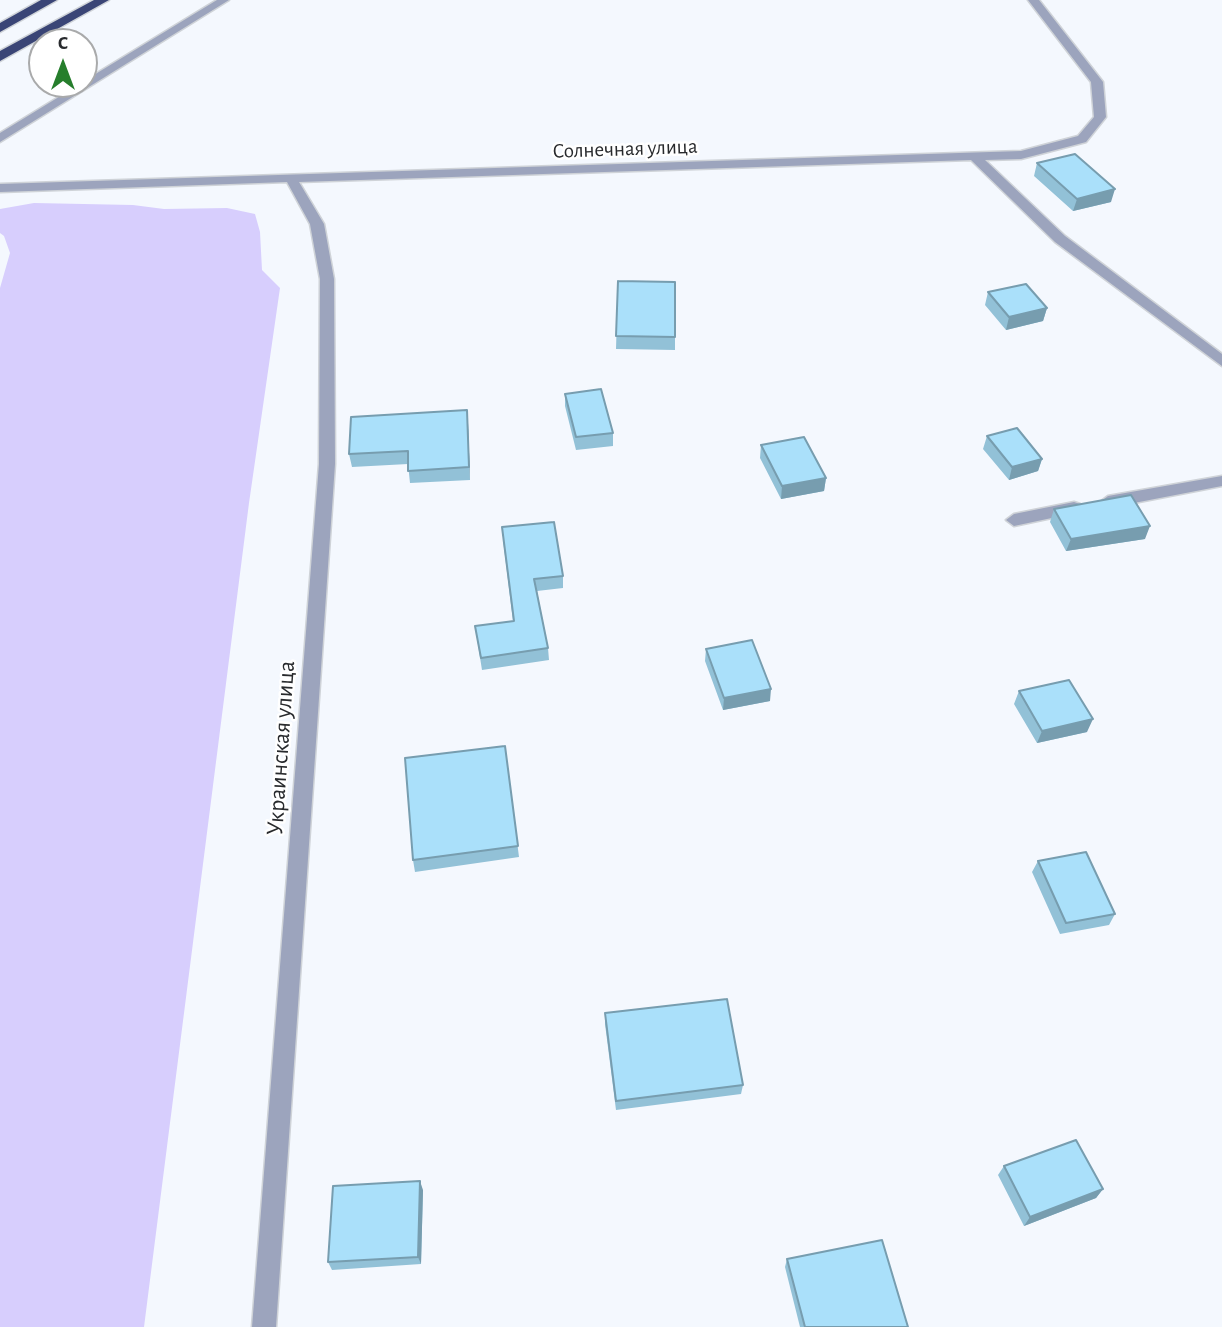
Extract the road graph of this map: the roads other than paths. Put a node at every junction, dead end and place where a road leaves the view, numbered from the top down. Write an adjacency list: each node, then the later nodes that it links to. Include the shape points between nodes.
1 (51, 0): 5 (highway)
2 (103, 0): 6 (highway)
3 (224, 0): 7 (street)
4 (1033, 0): 8 (street, Солнечная улица, via 1097,82 1100,117 1082,139 1021,155)
5 (0, 28)
6 (0, 57)
7 (0, 138)
8 (974, 156): 9 (street, Солнечная улица); 11 (street, via 1060,239)
9 (291, 179): 10 (street, Солнечная улица); 14 (street, Украинская улица, via 317,224 327,279 327,464)
10 (0, 188)
11 (1222, 361)
12 (1222, 481): 13 (street)
13 (1014, 520)
14 (264, 1327)

